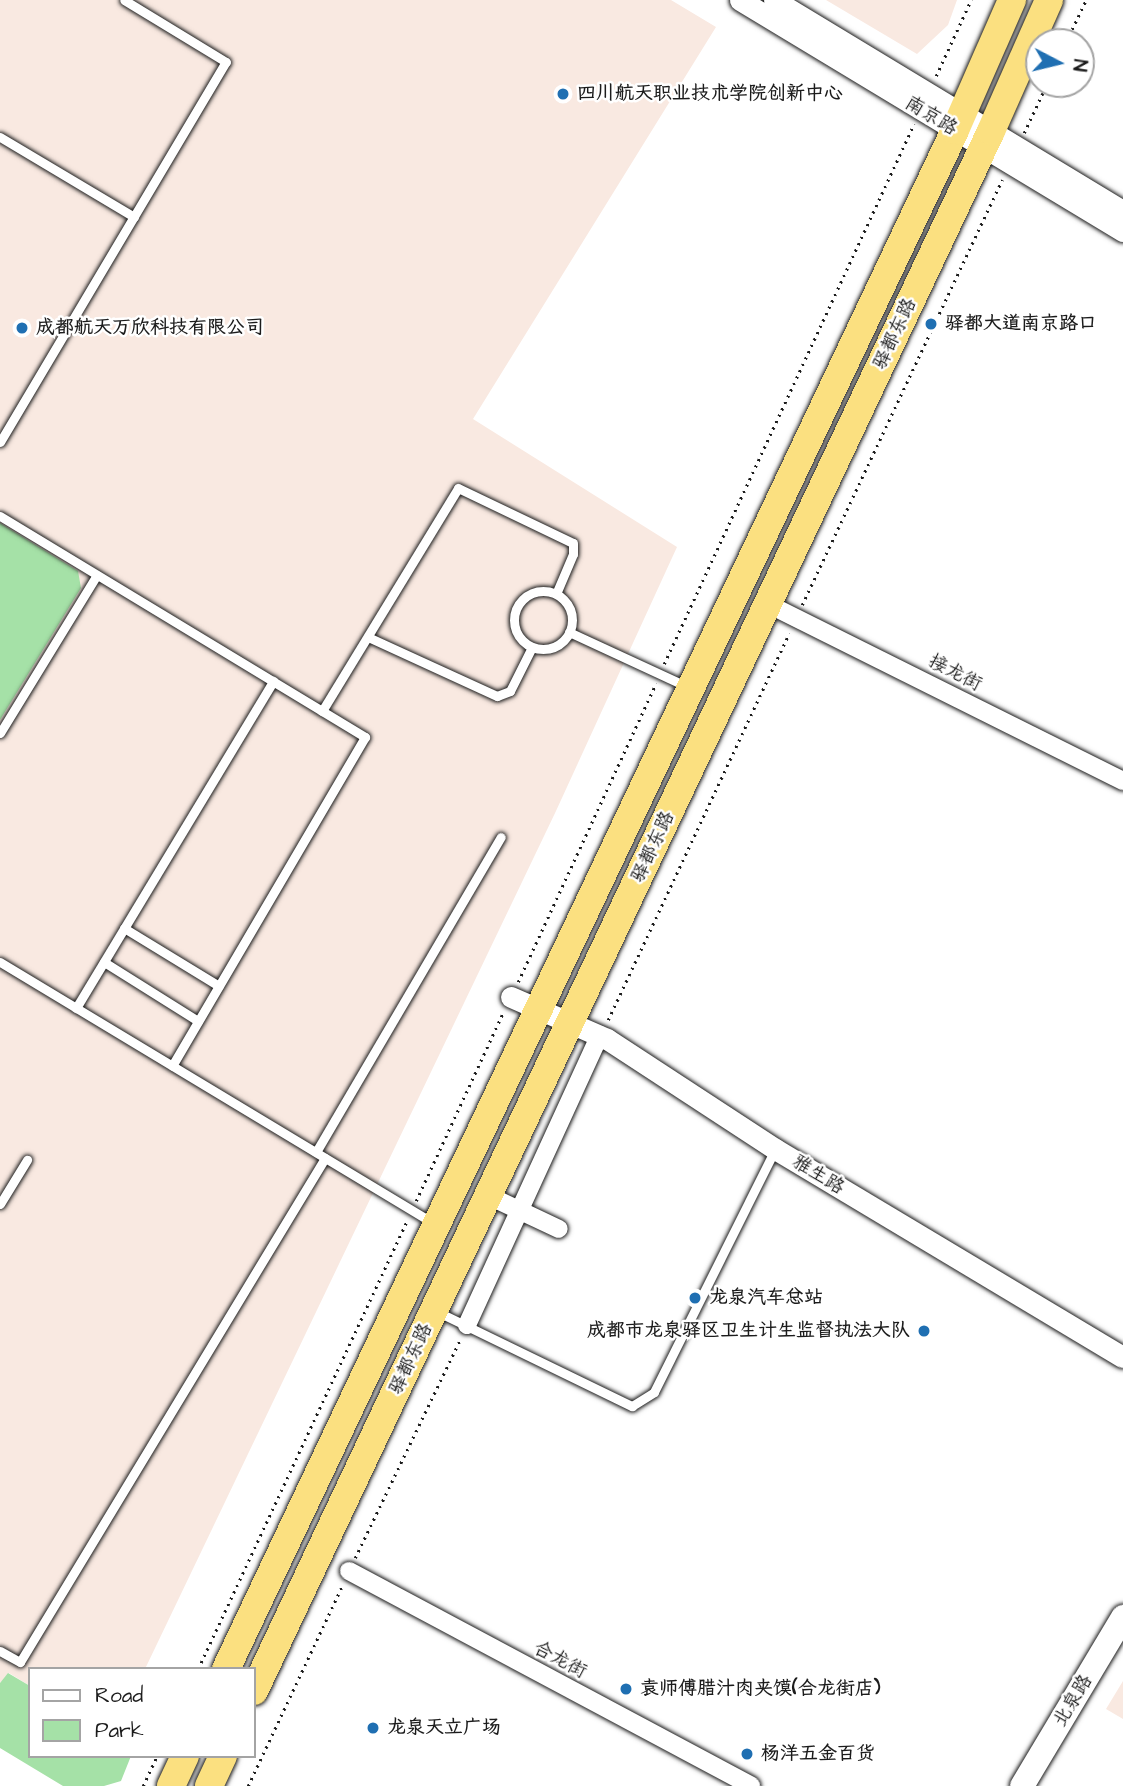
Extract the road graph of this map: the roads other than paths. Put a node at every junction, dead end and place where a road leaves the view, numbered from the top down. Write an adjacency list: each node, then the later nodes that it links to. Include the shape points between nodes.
1 (740, 0): 6 (street, 南京路)
2 (774, 0): 6 (street)
3 (1012, 0): 7 (highway, 驿都东路)
4 (1049, 0): 9 (highway, 驿都东路)
5 (129, 1): 12 (lane, via 226,62)
6 (924, 101): 7 (street, 南京路)
7 (958, 122): 9 (street, 南京路); 23 (highway, 驿都东路)
8 (0, 137): 12 (lane)
9 (988, 139): 10 (street, 南京路); 18 (highway, 驿都东路)
10 (1014, 155): 11 (street); 13 (street, 南京路)
11 (1123, 211)
12 (134, 217): 14 (lane)
13 (1123, 231)
14 (0, 442)
15 (0, 516): 16 (lane)
16 (97, 575): 22 (lane); 25 (lane)
17 (556, 594): 19 (lane, via 570,609); 20 (lane, via 573,543 458,488); 21 (lane, via 540,590 517,606 517,634)
18 (768, 604): 26 (street, 接龙街); 36 (highway, 驿都东路)
19 (569, 632): 21 (lane, via 551,648); 23 (lane)
20 (368, 637): 21 (lane, via 497,696 510,691); 24 (lane)
21 (532, 647)
22 (273, 681): 24 (lane); 28 (lane)
23 (691, 688): 34 (highway, 驿都东路)
24 (322, 711): 31 (lane, via 365,737)
25 (0, 733)
26 (1123, 781)
27 (501, 836): 40 (lane)
28 (124, 928): 30 (lane); 31 (lane)
29 (0, 962): 33 (lane)
30 (104, 962): 33 (lane); 35 (lane)
31 (219, 985): 35 (lane)
32 (511, 997): 34 (street, 雅生路)
33 (76, 1008): 38 (lane)
34 (540, 1008): 36 (street, 雅生路); 46 (highway, 驿都东路)
35 (198, 1021): 38 (lane)
36 (570, 1022): 37 (street, 雅生路); 43 (highway, 驿都东路)
37 (600, 1035): 39 (street, 雅生路); 45 (street)
38 (172, 1066): 40 (lane)
39 (775, 1149): 49 (lane, via 654,1392 632,1406); 50 (street, 雅生路)
40 (316, 1152): 41 (lane)
41 (325, 1158): 46 (lane); 54 (lane, via 20,1662)
42 (27, 1160): 44 (lane)
43 (489, 1196): 45 (street); 48 (highway, 驿都东路)
44 (0, 1204)
45 (520, 1210): 47 (street); 49 (street)
46 (436, 1224): 55 (highway, 驿都东路)
47 (559, 1229)
48 (434, 1310): 49 (lane); 56 (highway, 驿都东路)
49 (467, 1325)
50 (1123, 1357)
51 (349, 1571): 61 (street, 合龙街)
52 (1123, 1617): 62 (main road, 北泉路)
53 (1123, 1638): 63 (main road, 北泉路)
54 (0, 1650)
55 (227, 1667)
56 (256, 1688)
57 (184, 1758): 59 (highway)
58 (222, 1758): 60 (highway)
59 (171, 1786)
60 (209, 1786)
61 (751, 1786)
62 (1022, 1786)
63 (1035, 1786)

